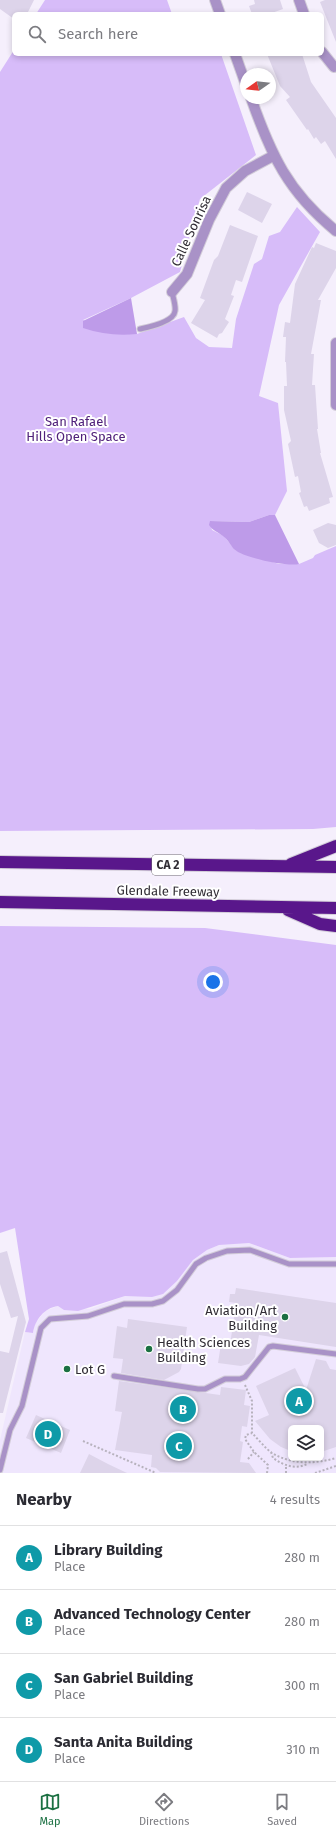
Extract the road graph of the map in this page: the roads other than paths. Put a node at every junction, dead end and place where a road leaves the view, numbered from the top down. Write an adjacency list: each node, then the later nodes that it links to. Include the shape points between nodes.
1 (215, 0): 3 (street)
2 (299, 0): 4 (street)
3 (219, 12)
4 (303, 12)
5 (324, 54): 7 (street)
6 (236, 56): 8 (street)
7 (334, 67)
8 (240, 68)
9 (253, 104): 10 (street)
10 (273, 156): 11 (street, via 289,183); 12 (street, Calle Sonrisa, via 245,171 226,188 209,220 187,274)
11 (336, 231)
12 (172, 292): 13 (lane, via 175,311 172,317)
13 (140, 329)
14 (336, 343): 15 (street)
15 (336, 406)
16 (336, 846): 18 (highway)
17 (0, 862): 18 (highway, Glendale Freeway / CA 2)
18 (286, 867): 19 (highway, Glendale Freeway / CA 2)
19 (336, 867)
20 (0, 902): 21 (highway, Glendale Freeway)
21 (283, 907): 22 (highway, Glendale Freeway); 23 (highway, via 320,924)
22 (336, 908)
23 (336, 926)
24 (336, 1264): 27 (lane, via 289,1264 250,1250 227,1251 196,1264 177,1290 163,1300 152,1304 124,1304 88,1316 50,1319 41,1328 22,1406 10,1430)
25 (336, 1354): 26 (lane, via 269,1347 245,1377 225,1379 205,1389)
26 (114, 1376)
27 (0, 1470)

